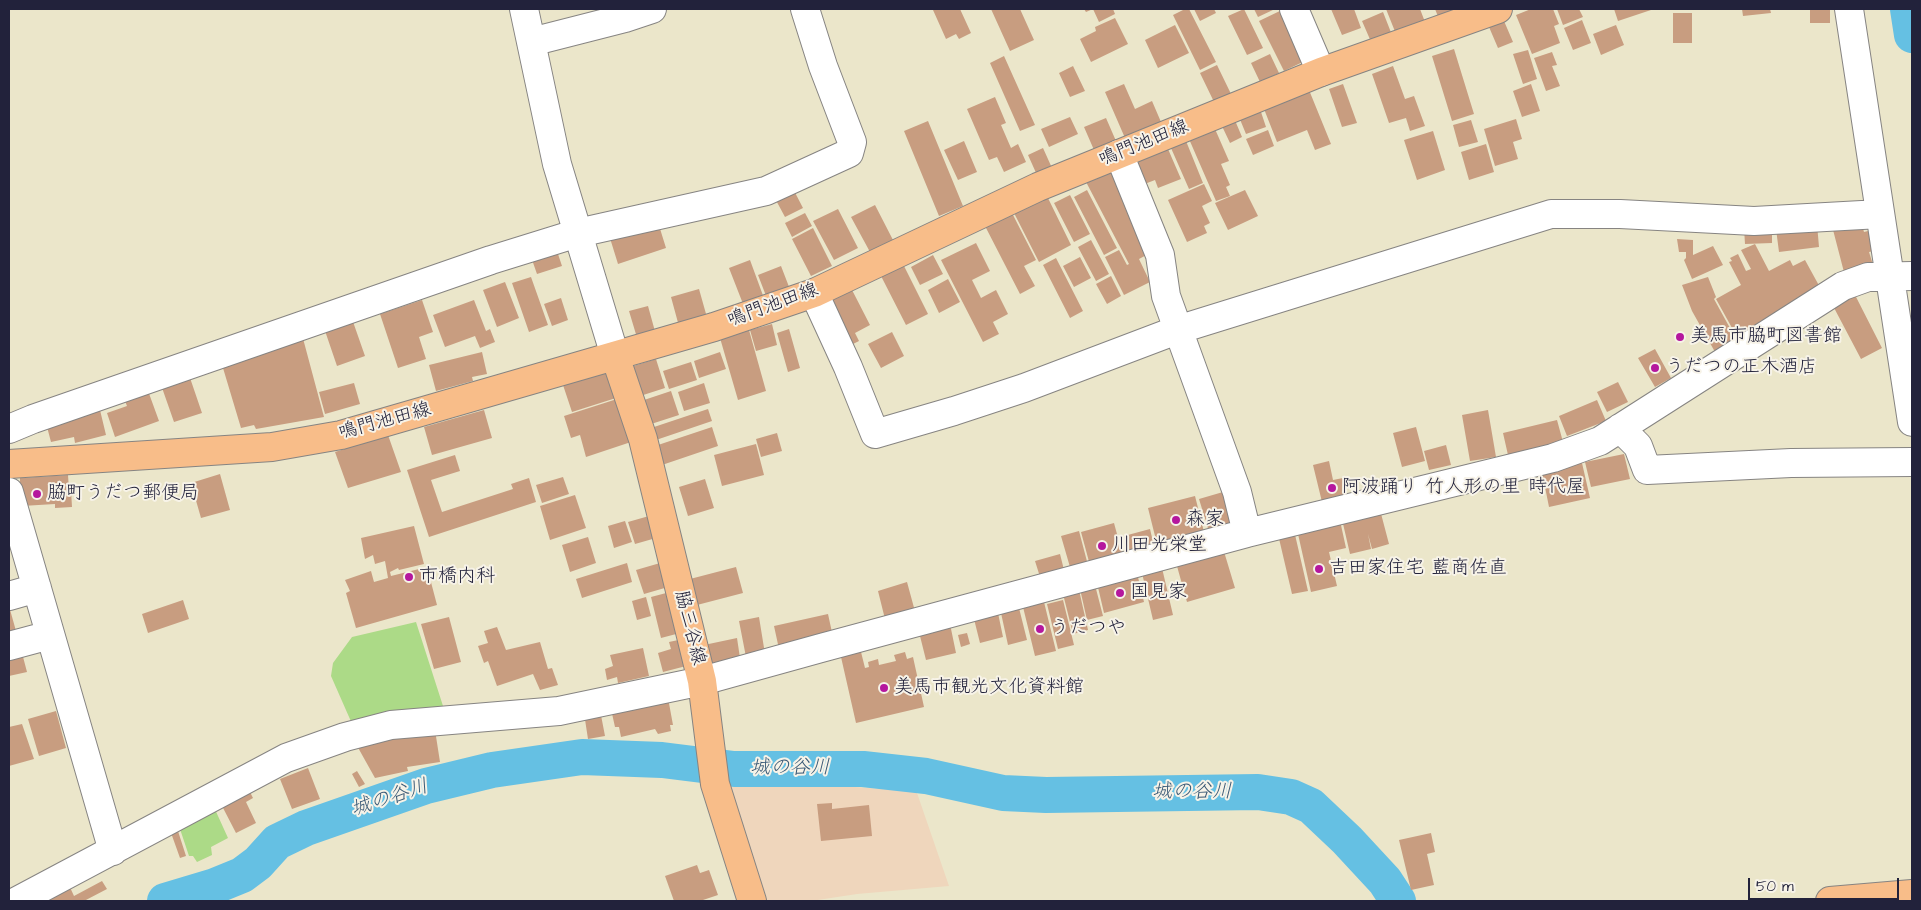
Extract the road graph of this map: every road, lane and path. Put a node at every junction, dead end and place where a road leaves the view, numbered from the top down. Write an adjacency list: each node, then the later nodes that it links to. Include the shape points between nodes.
1 (524, 9): 7 (street)
2 (652, 9): 7 (street)
3 (804, 9): 11 (street, via 852,142 849,153 766,191)
4 (1294, 9): 8 (street)
5 (1498, 9): 8 (main road, 鳴門池田線)
6 (1849, 9): 10 (street)
7 (531, 42): 11 (street, via 557,164)
8 (1321, 72): 9 (main road, 鳴門池田線)
9 (1119, 154): 13 (main road, 鳴門池田線, via 1038,187); 14 (street, via 1160,255 1166,296)
10 (1880, 214): 12 (street); 14 (street, via 1754,221 1551,214)
11 (578, 233): 15 (street); 18 (street, via 491,260)
12 (1900, 277): 16 (street); 17 (street, via 1868,277 1843,286)
13 (814, 293): 14 (street, via 875,434 1024,388); 15 (main road, 鳴門池田線)
14 (1177, 330): 22 (street, via 1237,492)
15 (615, 356): 20 (main road, 鳴門池田線, via 350,432 272,447); 27 (main road, 脇三谷線, via 643,439)
16 (1912, 422)
17 (1620, 428): 19 (street, via 1638,446 1647,470 1791,463); 22 (street, via 1600,441 1553,458)
18 (9, 430)
19 (1912, 462)
20 (9, 464)
21 (9, 492): 23 (street)
22 (1247, 533): 27 (street)
23 (37, 588): 24 (street); 25 (street)
24 (9, 596)
25 (50, 635): 26 (street); 28 (street)
26 (9, 646)
27 (702, 681): 28 (street, via 559,711 391,725 345,737 286,758); 31 (main road, 脇三谷線, via 716,784)
28 (113, 851): 30 (street)
29 (1912, 894): 32 (main road)
30 (17, 901)
31 (752, 901)
32 (1830, 901)

